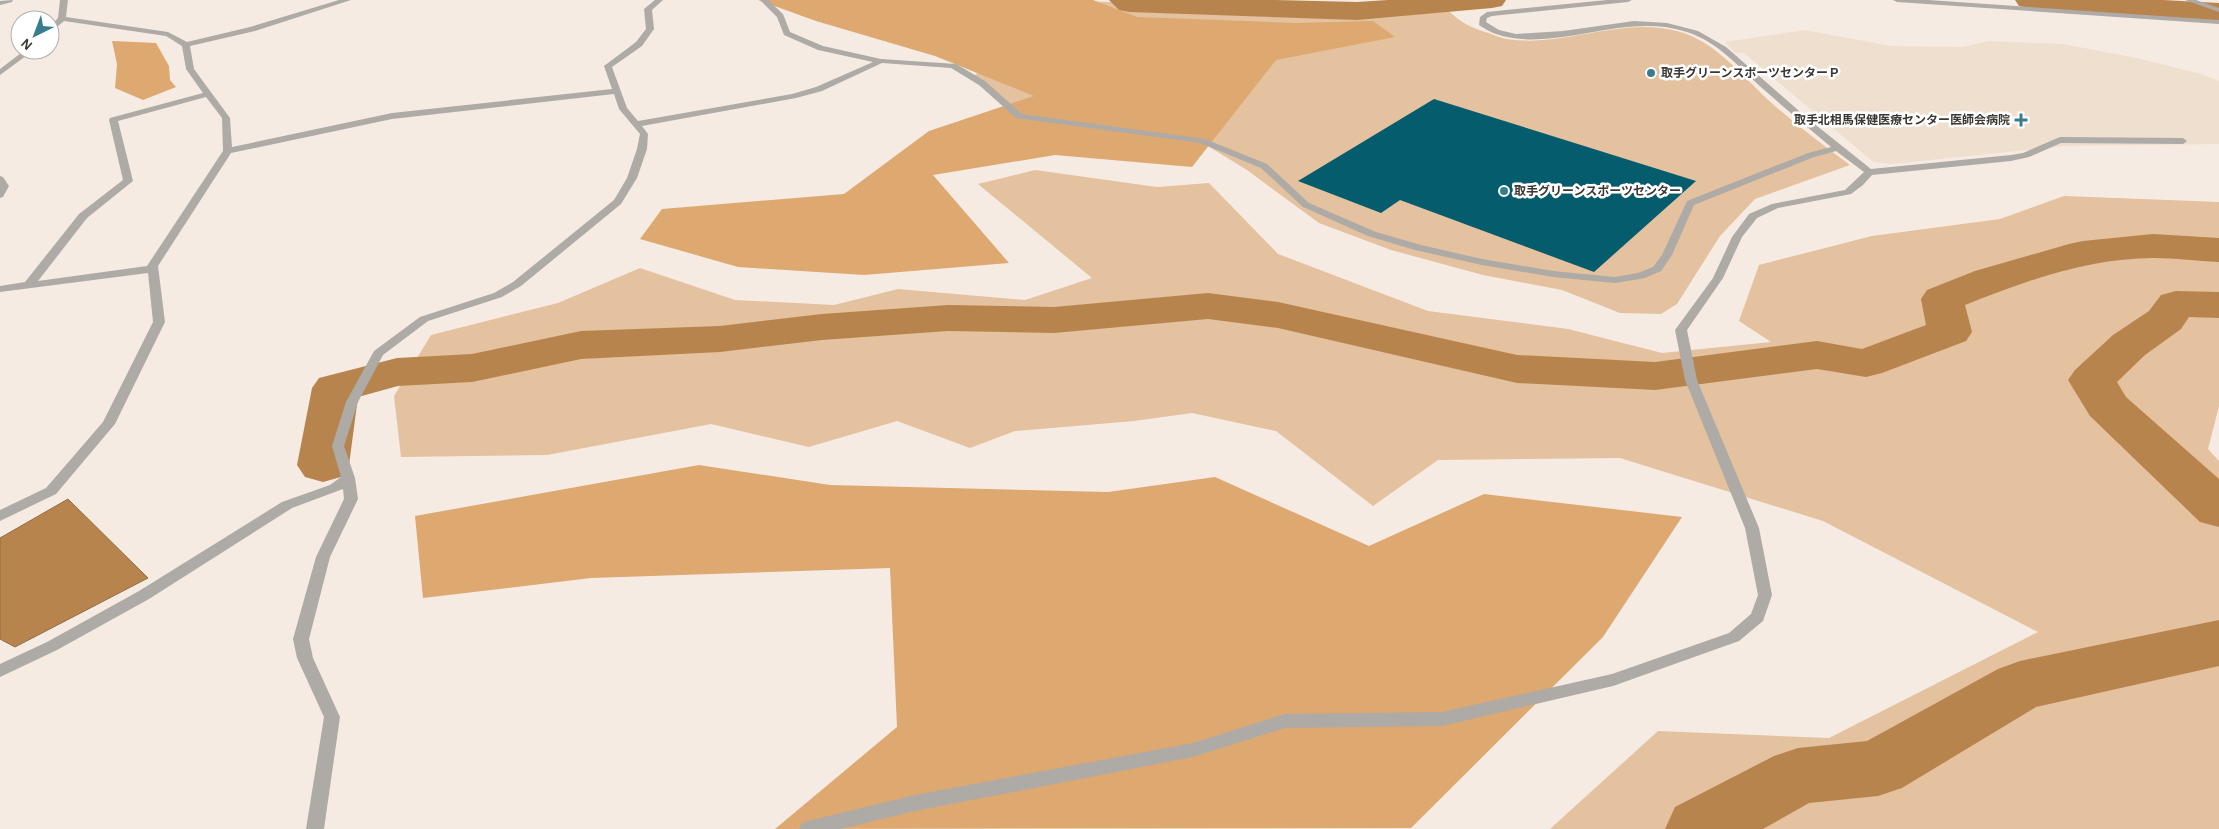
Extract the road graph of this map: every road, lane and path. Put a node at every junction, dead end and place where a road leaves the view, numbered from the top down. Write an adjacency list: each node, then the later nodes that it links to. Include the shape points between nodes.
1 (9, 0): 9 (street)
2 (64, 0): 11 (street)
3 (347, 0): 13 (street)
4 (659, 0): 17 (street, via 648,9 650,29 639,44 608,66)
5 (764, 0): 15 (street, via 780,16 786,33 822,48)
6 (1628, 0): 21 (street, via 1490,14 1484,17 1482,24 1517,37 1631,22 1660,24 1692,32 1718,45)
7 (1897, 0): 12 (street)
8 (2189, 0): 10 (street)
9 (0, 3)
10 (2219, 10)
11 (62, 20): 13 (street, via 168,34)
12 (2219, 22)
13 (186, 45): 18 (street, via 190,69)
14 (17, 60): 16 (street)
15 (881, 60): 19 (street, via 819,89 793,96); 21 (street, via 953,66 982,83 1019,116 1202,141 1264,166 1306,204 1400,243 1482,262 1615,280 1641,276 1657,269 1668,255 1690,203 1811,155)
16 (0, 73)
17 (617, 91): 19 (street, via 623,109); 22 (street, via 392,116)
18 (208, 94): 22 (street, via 226,118); 27 (street, via 113,120 128,181 83,216)
19 (636, 124): 29 (street, via 644,134 642,149 632,178 618,202 516,284 498,295 424,319 378,352 352,402 338,446)
20 (2183, 141): 23 (street, via 2060,140 2011,158)
21 (1837, 148): 23 (street)
22 (228, 151): 26 (street)
23 (1869, 172): 33 (street, via 1848,192 1775,206 1753,216 1737,237 1718,278 1680,330 1691,380 1752,528 1765,596 1758,617 1734,637 1613,680 1442,719 1285,721 1193,750 915,803)
24 (0, 179): 25 (street, via 4,186)
25 (0, 195)
26 (153, 265): 27 (street, via 151,268); 30 (street, via 159,322 109,424 50,491)
27 (29, 285): 28 (street)
28 (0, 289)
29 (348, 478): 31 (street, via 335,488 287,505 144,595); 32 (street, via 351,499 323,557 301,639 305,658 332,717)
30 (0, 516)
31 (0, 671)
32 (315, 829)
33 (808, 829)

